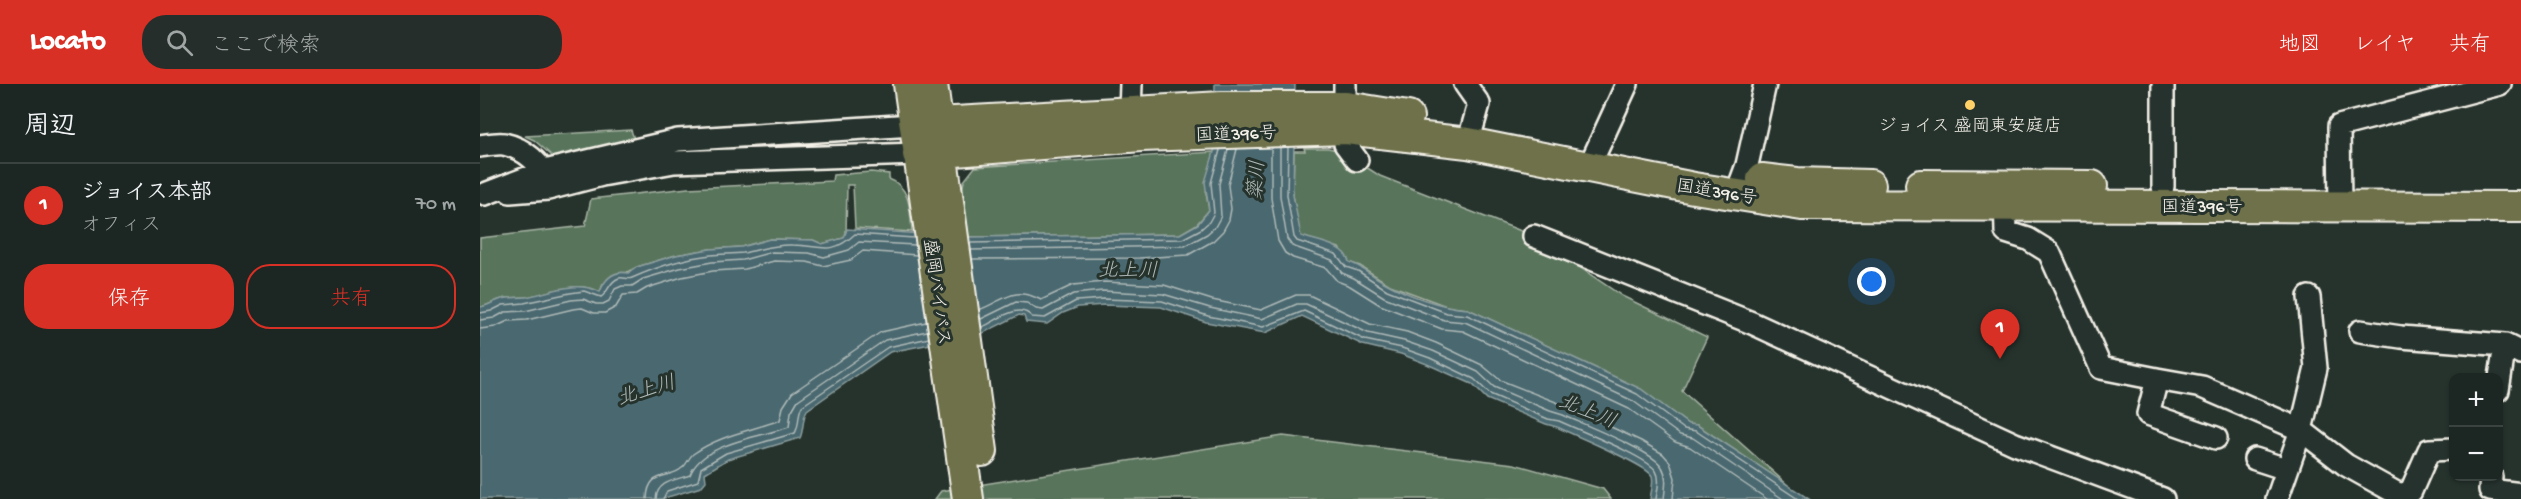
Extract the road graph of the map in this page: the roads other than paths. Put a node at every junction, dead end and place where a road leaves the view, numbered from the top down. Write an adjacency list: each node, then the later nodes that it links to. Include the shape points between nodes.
1 (909, 84): 11 (highway, 盛岡バイパス)
2 (932, 84): 11 (highway, 盛岡バイパス)
3 (1465, 84): 10 (street, via 1479,104)
4 (1627, 84): 13 (street)
5 (1765, 84): 16 (street)
6 (2163, 84): 18 (street)
7 (2500, 84): 22 (street, via 2339,126)
8 (1136, 111): 9 (highway, 国道396号); 11 (highway, 国道396号)
9 (1339, 111): 10 (highway, 国道396号); 14 (street, via 1345,144)
10 (1470, 135): 13 (highway, 国道396号)
11 (928, 139): 15 (street, via 674,162); 15 (street, via 678,140); 17 (highway, 盛岡バイパス)
12 (480, 146): 15 (street, via 504,144 533,158)
13 (1592, 158): 16 (highway, 国道396号, via 1698,171)
14 (1357, 160)
15 (547, 180): 20 (street)
16 (1740, 186): 21 (highway, 国道396号, via 1797,183)
17 (935, 187): 37 (highway, 盛岡バイパス); 38 (highway, 盛岡バイパス)
18 (2163, 187): 21 (highway, 国道396号); 22 (highway, 国道396号)
19 (2521, 188): 22 (highway, 国道396号)
20 (482, 194)
21 (2005, 195): 22 (highway, 国道396号); 29 (street, via 2006,232 2049,252 2101,368)
22 (2340, 196): 23 (highway, 国道396号)
23 (2521, 207)
24 (1534, 236): 39 (street, via 1752,323 2015,444)
25 (2309, 297): 30 (street, via 2316,368)
26 (2360, 331): 27 (street)
27 (2513, 349): 28 (street)
28 (2503, 378)
29 (2157, 379): 30 (street, via 2202,387); 31 (street, via 2148,414)
30 (2301, 430): 32 (street, via 2346,465 2400,495 2411,491 2429,450); 34 (street)
31 (2216, 438)
32 (2449, 449)
33 (2255, 459): 34 (street)
34 (2286, 469): 40 (street)
35 (2490, 489): 36 (street)
36 (2521, 494)
37 (969, 499)
38 (988, 499)
39 (2163, 499)
40 (2277, 499)

